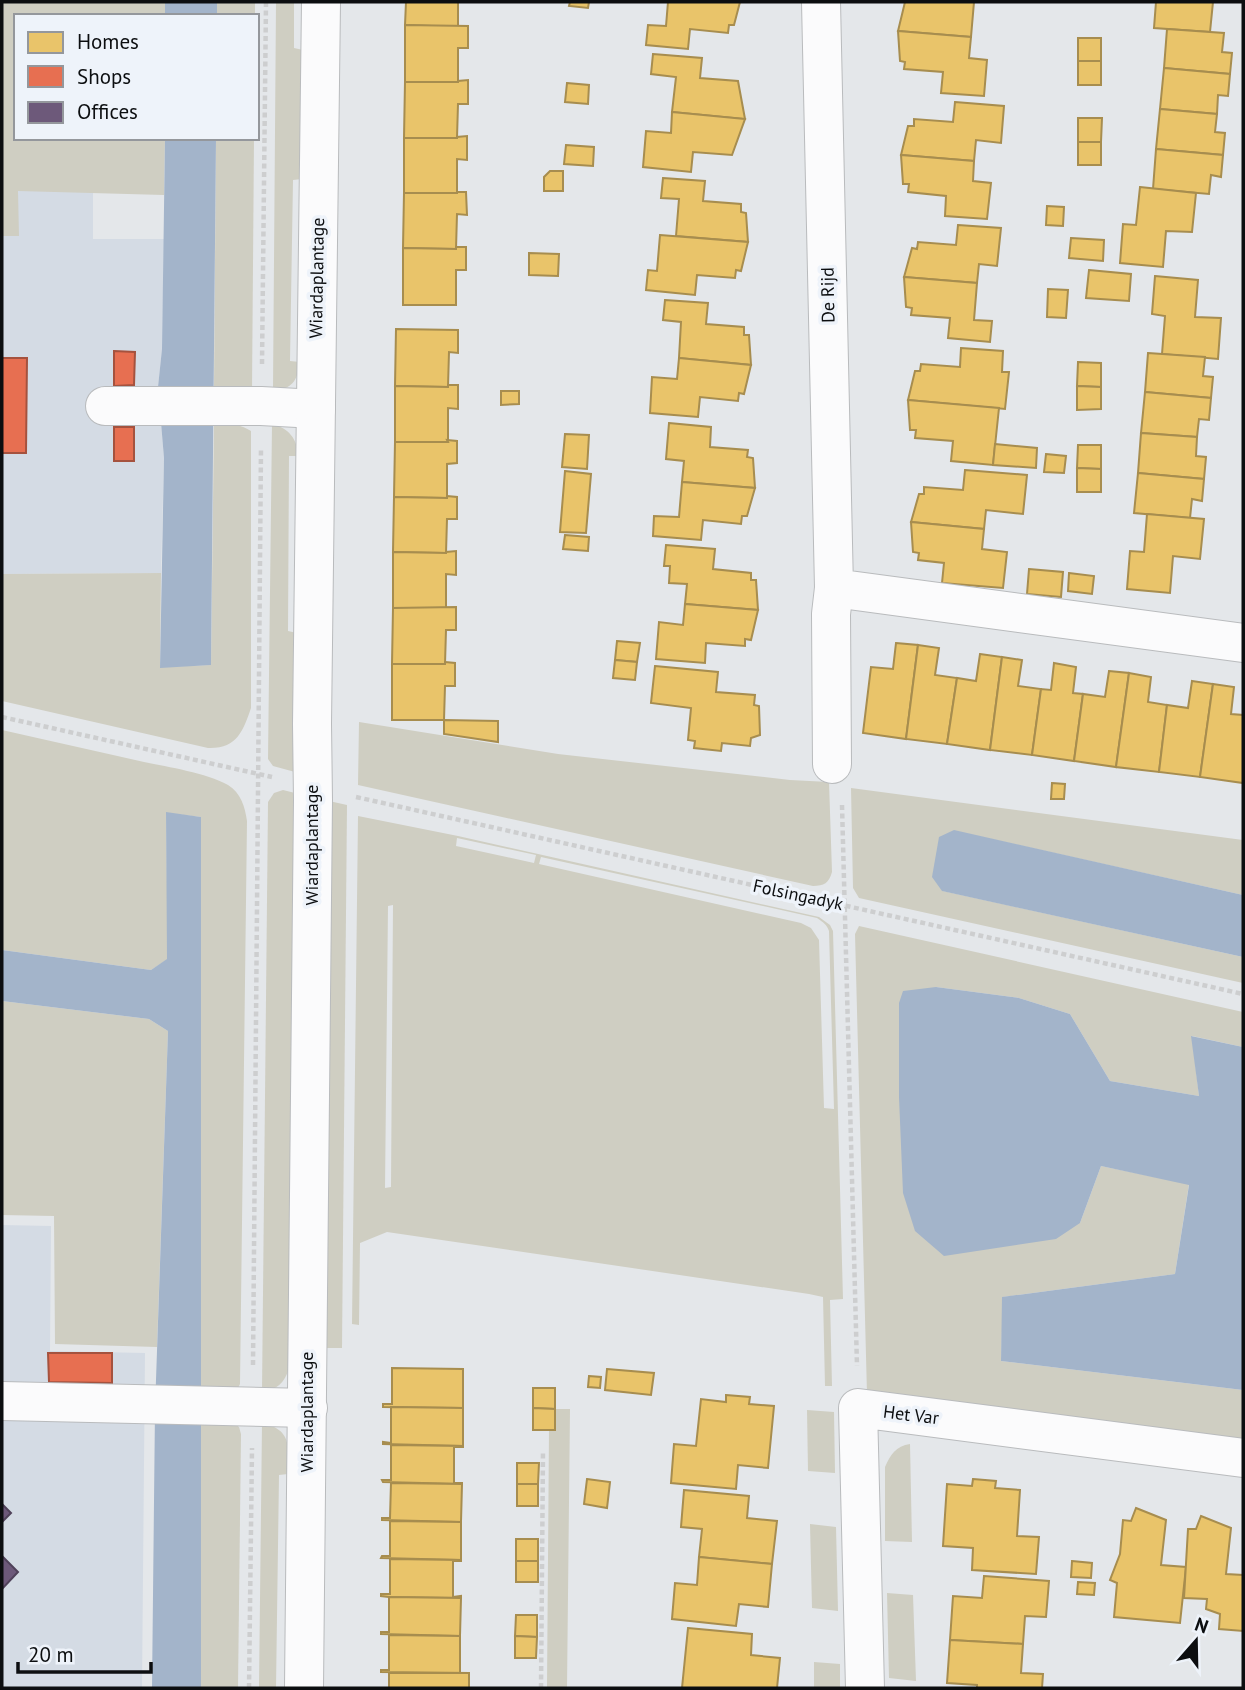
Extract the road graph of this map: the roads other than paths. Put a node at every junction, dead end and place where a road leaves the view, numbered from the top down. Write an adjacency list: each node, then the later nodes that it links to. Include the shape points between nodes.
1 (321, 2): 4 (street, Wiardaplantage)
2 (821, 2): 5 (street, De Rijd)
3 (105, 406): 4 (street)
4 (316, 409): 9 (street, Wiardaplantage)
5 (834, 588): 6 (street); 7 (street, De Rijd)
6 (1243, 643)
7 (832, 764)
8 (2, 1401): 9 (street)
9 (308, 1408): 11 (street, Wiardaplantage)
10 (1243, 1458): 12 (street, Het Var, via 858,1408)
11 (304, 1688)
12 (865, 1688)

